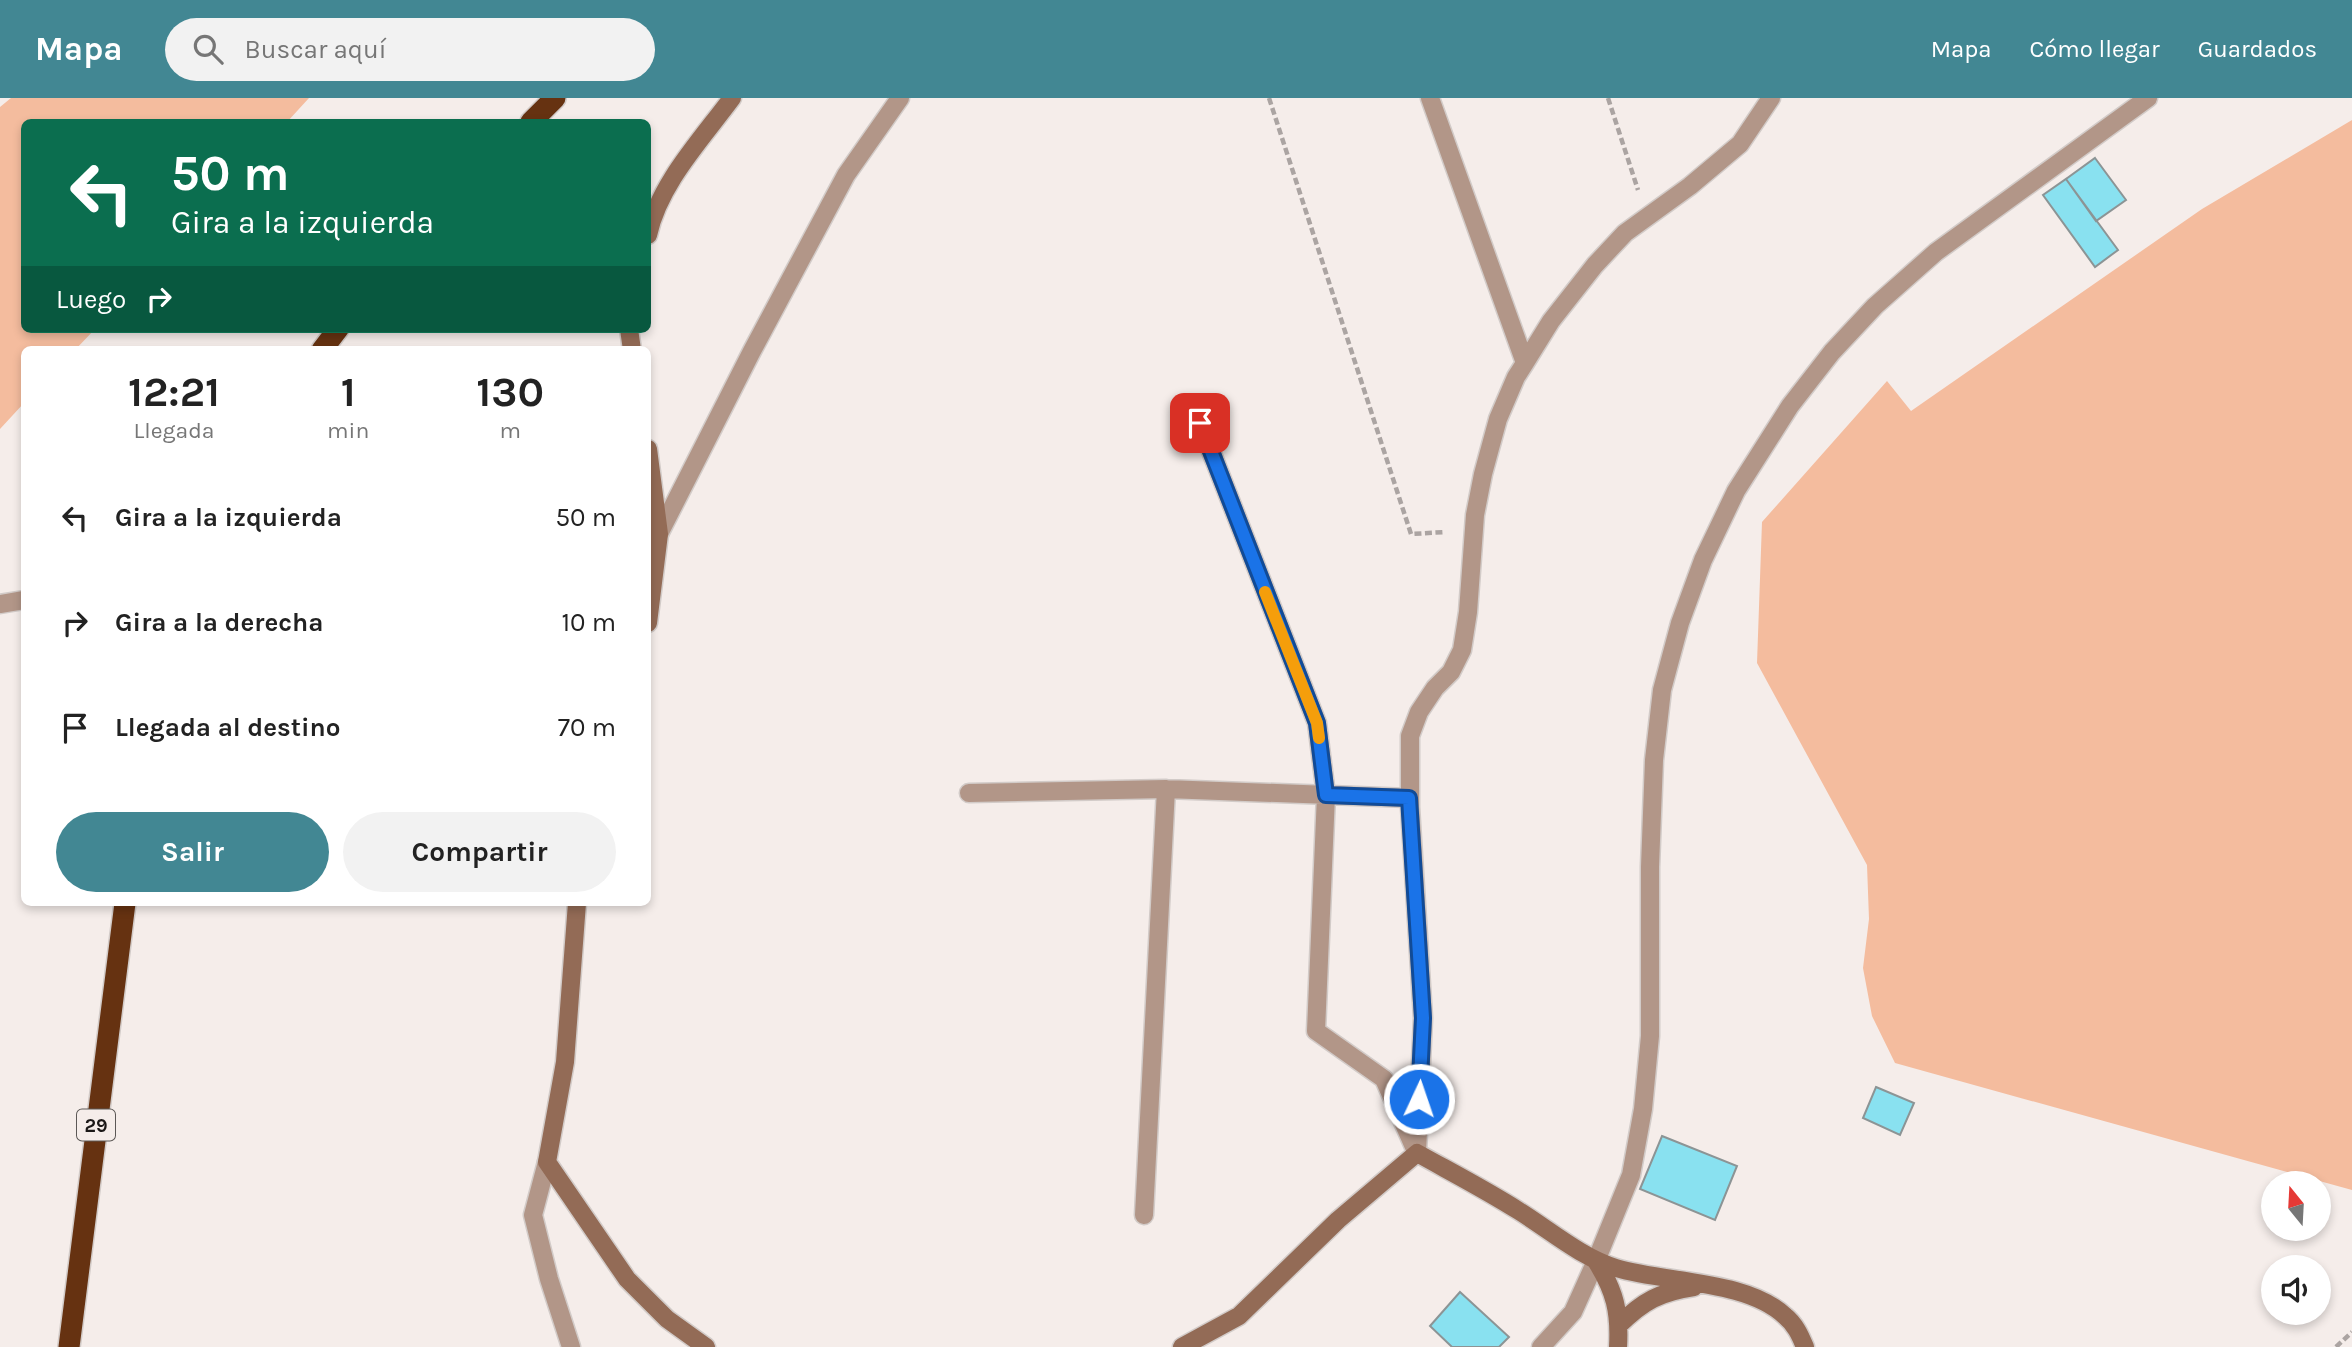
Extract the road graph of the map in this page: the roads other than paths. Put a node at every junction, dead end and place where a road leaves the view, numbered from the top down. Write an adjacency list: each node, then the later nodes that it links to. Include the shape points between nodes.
1 (555, 98): 7 (highway)
2 (732, 98): 8 (main road, via 677,173)
3 (900, 98): 12 (street, via 846,175)
4 (1430, 98): 9 (street)
5 (2148, 98): 25 (street, via 1936,252 1875,306 1790,406 1736,491 1703,560 1662,690 1654,760 1650,1036 1643,1109 1631,1175)
6 (1768, 99): 9 (street, via 1740,144 1625,233 1595,265)
7 (534, 119)
8 (651, 221)
9 (1525, 363): 19 (street, via 1498,419 1483,474 1462,650 1419,712 1410,736)
10 (1200, 423): 18 (street, via 1317,723)
11 (651, 472): 12 (main road)
12 (659, 534): 13 (main road)
13 (651, 599)
14 (21, 600): 15 (street)
15 (0, 604)
16 (1166, 789): 17 (street); 18 (street); 24 (street)
17 (969, 793)
18 (1326, 795): 19 (street); 22 (street, via 1316,1031 1384,1079)
19 (1409, 798): 22 (street, via 1423,1018)
20 (125, 906): 28 (highway, 29)
21 (577, 906): 23 (main road, via 565,1062)
22 (1416, 1153): 25 (main road); 31 (main road, via 1338,1220 1239,1316)
23 (547, 1162): 29 (street, via 533,1216); 30 (main road, via 627,1279 667,1320)
24 (1143, 1216)
25 (1597, 1261): 26 (main road); 27 (main road, via 1616,1300); 32 (street, via 1573,1312)
26 (1708, 1285): 27 (main road, via 1654,1296); 34 (main road, via 1768,1303 1793,1324)
27 (1619, 1325): 33 (main road)
28 (69, 1347)
29 (571, 1347)
30 (706, 1347)
31 (1182, 1347)
32 (1541, 1347)
33 (1618, 1347)
34 (1805, 1347)

